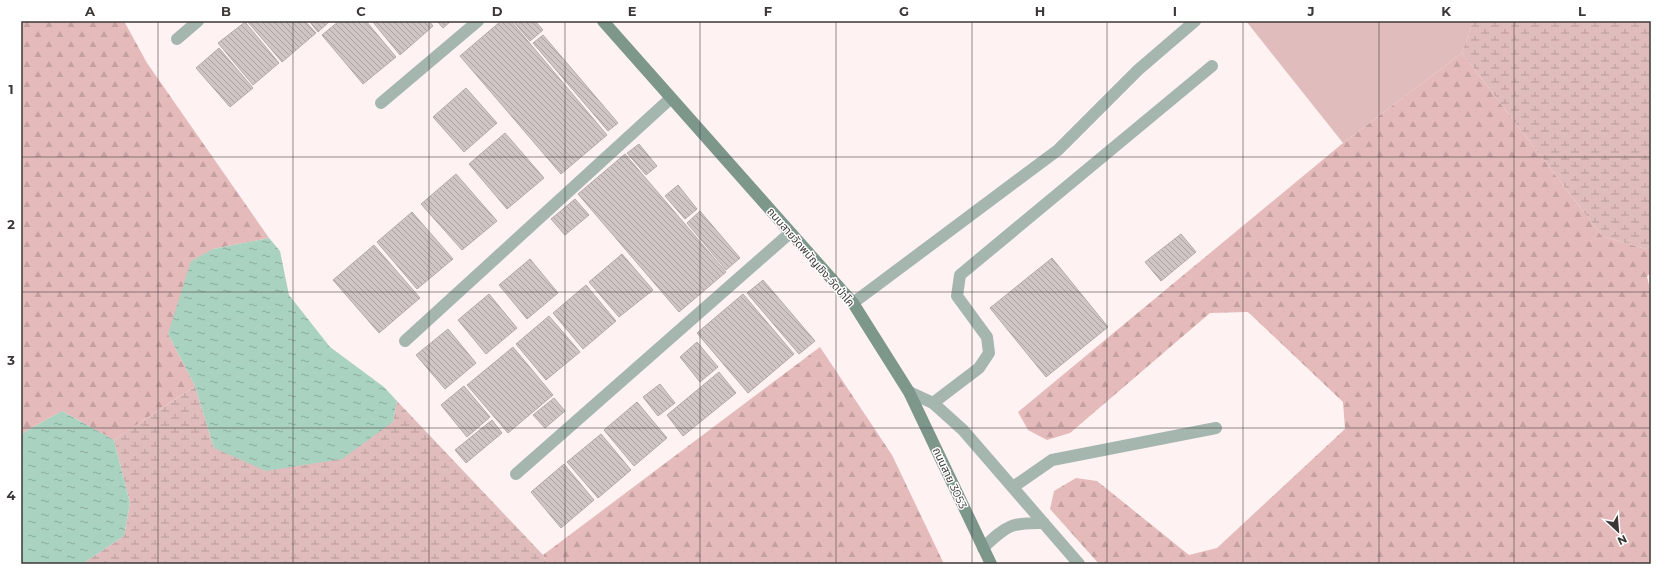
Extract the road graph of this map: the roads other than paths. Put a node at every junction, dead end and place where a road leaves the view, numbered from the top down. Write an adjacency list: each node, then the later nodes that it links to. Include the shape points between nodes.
1 (198, 21): 5 (street)
2 (478, 21): 8 (street)
3 (603, 21): 7 (main road, ถนนสายวัดพนัญเชิง-วัดป่าโค)
4 (1195, 21): 10 (street, via 1138,70 1058,150)
5 (177, 39)
6 (1212, 66): 13 (street, via 960,275 957,296 986,337 989,353 979,368)
7 (671, 98): 9 (main road, ถนนสายวัดพนัญเชิง-วัดป่าโค); 11 (street)
8 (380, 103)
9 (790, 233): 10 (main road, ถนนสายวัดพนัญเชิง-วัดป่าโค); 15 (street)
10 (853, 303): 12 (main road, ถนนสายวัดพนัญเชิง-วัดป่าโค)
11 (405, 341)
12 (909, 392): 13 (street); 18 (main road, ถนนสาย 3053)
13 (933, 403): 16 (street, via 963,430)
14 (1216, 428): 16 (street, via 1052,460)
15 (516, 474)
16 (1013, 487): 17 (street)
17 (1044, 523): 18 (street, via 1019,522 1000,532); 20 (street)
18 (983, 548): 19 (main road, ถนนสาย 3053)
19 (991, 564)
20 (1079, 564)

